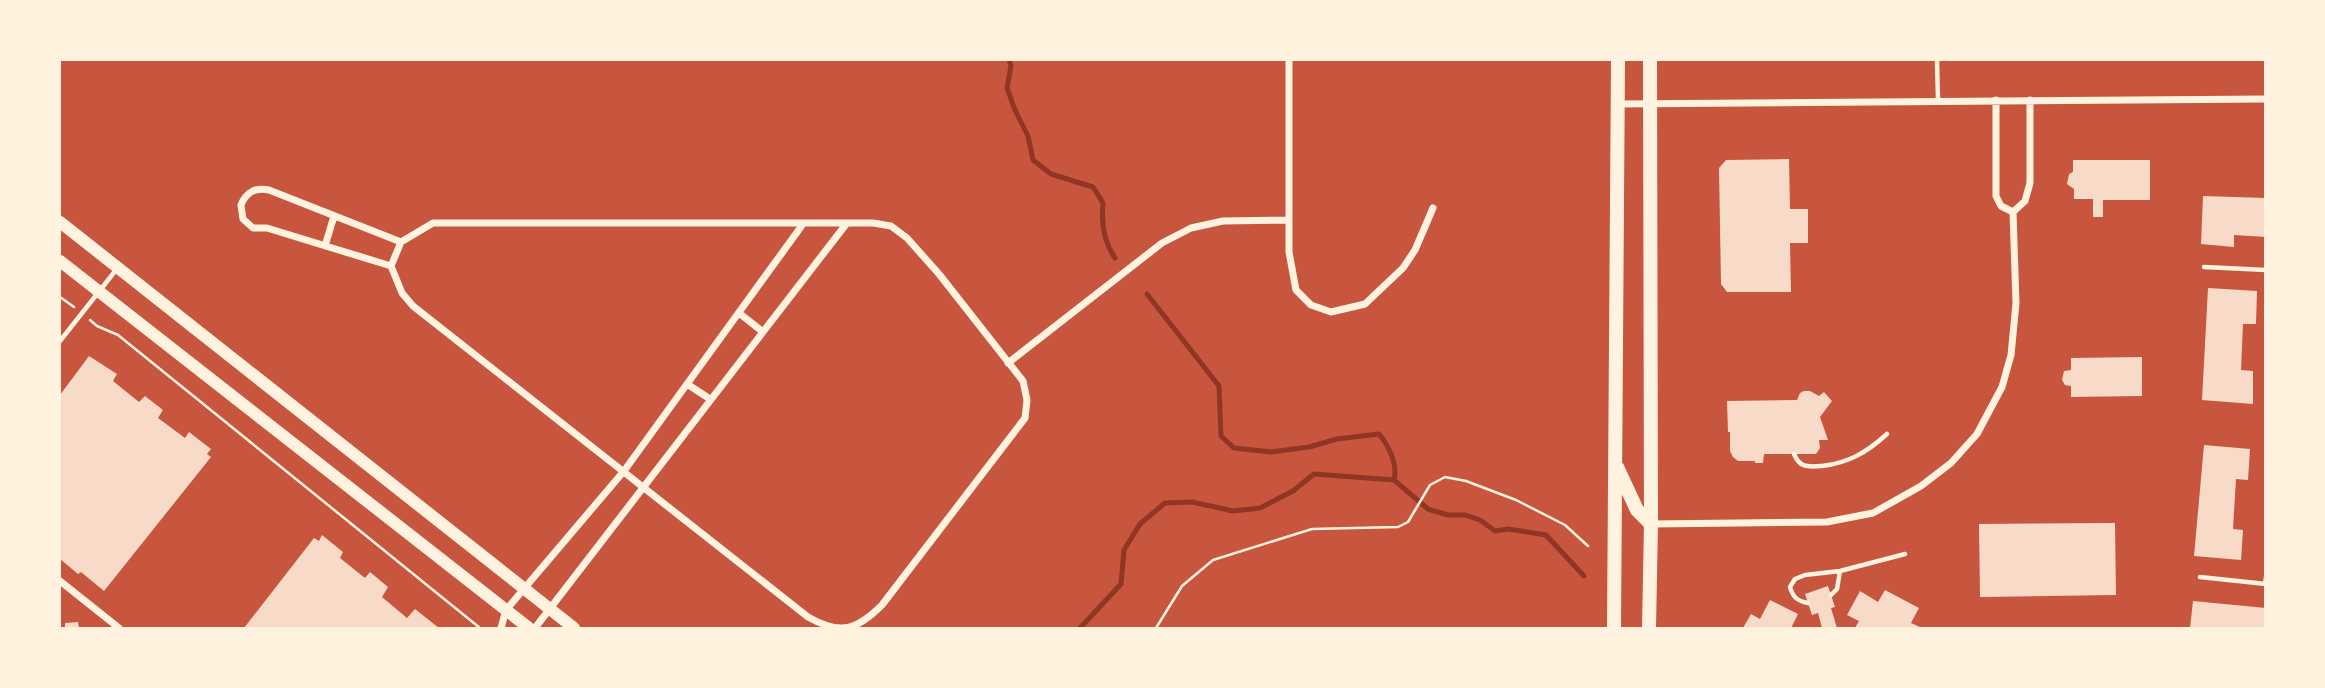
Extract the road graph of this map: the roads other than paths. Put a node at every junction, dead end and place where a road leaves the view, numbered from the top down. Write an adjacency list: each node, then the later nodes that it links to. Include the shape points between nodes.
1 (1289, 60): 14 (street)
2 (1618, 60): 9 (main road)
3 (1650, 60): 10 (main road)
4 (1937, 60): 6 (lane)
5 (2266, 99): 8 (street)
6 (1938, 100): 7 (street); 10 (street)
7 (1996, 100): 8 (street); 12 (street, via 1996,196 2001,206)
8 (2030, 100): 12 (street, via 2030,183 2025,201)
9 (1617, 104): 10 (street); 34 (main road)
10 (1650, 104): 37 (main road)
11 (1433, 208): 14 (street, via 1403,268 1365,304 1331,312 1311,305 1296,290)
12 (2013, 212): 37 (street, via 2016,303 2011,355 2003,387 1977,434 1951,463 1873,513 1827,522)
13 (334, 216): 18 (street); 19 (street); 19 (street, via 262,188 249,193 241,205 243,219 253,228)
14 (1289, 220): 29 (street, via 1223,221 1171,238)
15 (60, 222): 23 (street)
16 (847, 223): 17 (street); 27 (street); 29 (street, via 891,226 907,238)
17 (803, 224): 18 (street, via 433,222); 26 (street)
18 (401, 242): 21 (street)
19 (325, 246): 21 (street)
20 (60, 261): 25 (street)
21 (391, 267): 35 (street, via 412,306)
22 (2204, 267): 24 (lane)
23 (117, 270): 25 (lane); 44 (street)
24 (2266, 270)
25 (99, 292): 28 (lane); 48 (street)
26 (739, 313): 27 (street); 30 (street)
27 (763, 332): 31 (street)
28 (60, 341)
29 (1008, 363): 54 (street, via 1023,381 1025,418 882,605 865,622)
30 (687, 384): 31 (street); 35 (street)
31 (710, 399): 36 (street)
32 (1887, 434): 33 (lane, via 1864,453 1836,464 1804,467)
33 (1794, 454)
34 (1615, 462): 37 (main road, via 1637,510); 55 (main road)
35 (624, 471): 36 (street); 44 (street)
36 (643, 486): 47 (street); 54 (street, via 807,617 825,627)
37 (1651, 524): 56 (main road)
38 (1905, 554): 39 (lane)
39 (1840, 570): 45 (lane); 46 (lane, via 1795,579 1792,595)
40 (2200, 577): 43 (lane)
41 (2266, 577): 43 (lane)
42 (60, 581): 49 (street)
43 (2265, 584)
44 (524, 588): 47 (street); 48 (street)
45 (1831, 596)
46 (1808, 603)
47 (550, 609): 52 (street); 53 (street)
48 (506, 610): 50 (street); 51 (street)
49 (119, 628)
50 (501, 628)
51 (528, 628)
52 (535, 628)
53 (574, 628)
54 (844, 628)
55 (1614, 628)
56 (1649, 628)

